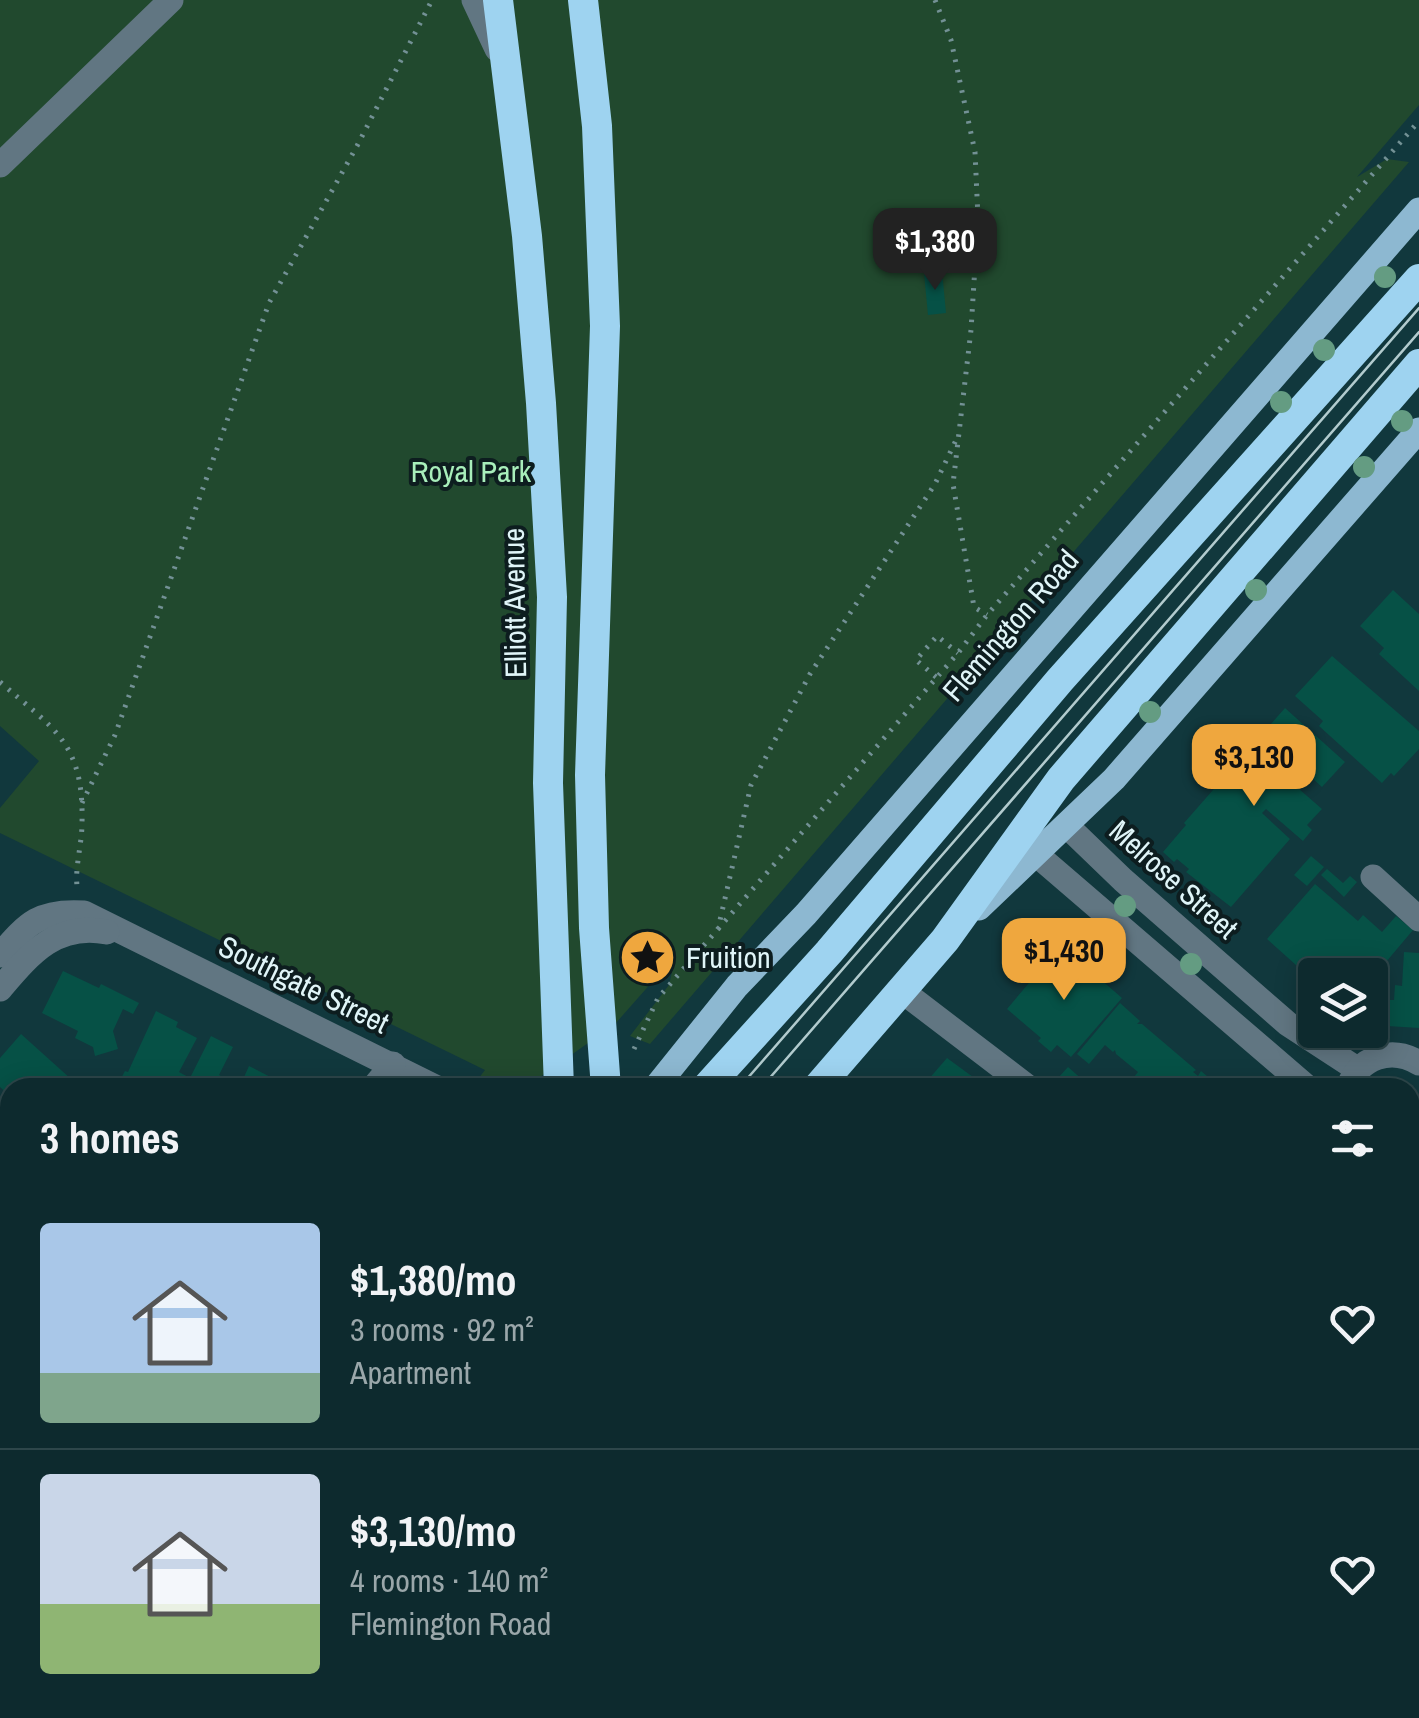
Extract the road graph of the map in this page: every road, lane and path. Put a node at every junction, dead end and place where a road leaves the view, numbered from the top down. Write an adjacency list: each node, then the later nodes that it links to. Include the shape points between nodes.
1 (171, 0): 9 (street)
2 (432, 0): 19 (path, via 269,303 115,735)
3 (474, 0): 8 (street, via 501,62)
4 (498, 0): 8 (highway, Elliott Avenue)
5 (583, 0): 38 (highway, via 597,126 605,326 590,775)
6 (935, 0): 14 (path, via 967,106 978,218)
7 (1419, 121): 15 (path)
8 (515, 147): 37 (highway, Elliott Avenue, via 538,366 552,598 548,783)
9 (0, 165)
10 (1419, 210): 39 (main road, Flemington Road)
11 (1419, 279): 40 (highway)
12 (1419, 364): 26 (highway, via 1053,790)
13 (1419, 430): 20 (main road)
14 (958, 436): 15 (path, via 953,484 974,607); 25 (path, via 935,484 810,674 751,785)
15 (987, 615): 16 (path)
16 (958, 653): 17 (path); 17 (path, via 937,636 916,660)
17 (936, 678): 25 (path)
18 (0, 682): 19 (path, via 63,739 79,772)
19 (82, 804): 24 (path)
20 (1067, 826): 21 (main road); 28 (street, Melrose Street)
21 (1037, 855): 26 (main road); 31 (street)
22 (1373, 877): 23 (street)
23 (1419, 919)
24 (79, 921): 27 (street, via 48,914 34,920); 29 (street, via 45,942); 34 (street, Southgate Street, via 97,918)
25 (718, 929): 32 (path, via 658,998)
26 (945, 940): 30 (highway)
27 (0, 955)
28 (1238, 980): 31 (street, Melrose Street); 44 (street, Melrose Street)
29 (0, 989)
30 (902, 991): 41 (highway); 42 (street)
31 (1212, 1006): 43 (street)
32 (632, 1052)
33 (1419, 1063): 44 (street, via 1390,1054 1368,1061)
34 (393, 1064): 35 (street); 36 (street, Southgate Street)
35 (381, 1078)
36 (419, 1078)
37 (559, 1078)
38 (605, 1078)
39 (663, 1078)
40 (715, 1078)
41 (826, 1078)
42 (1016, 1078)
43 (1296, 1078)
44 (1353, 1078)

